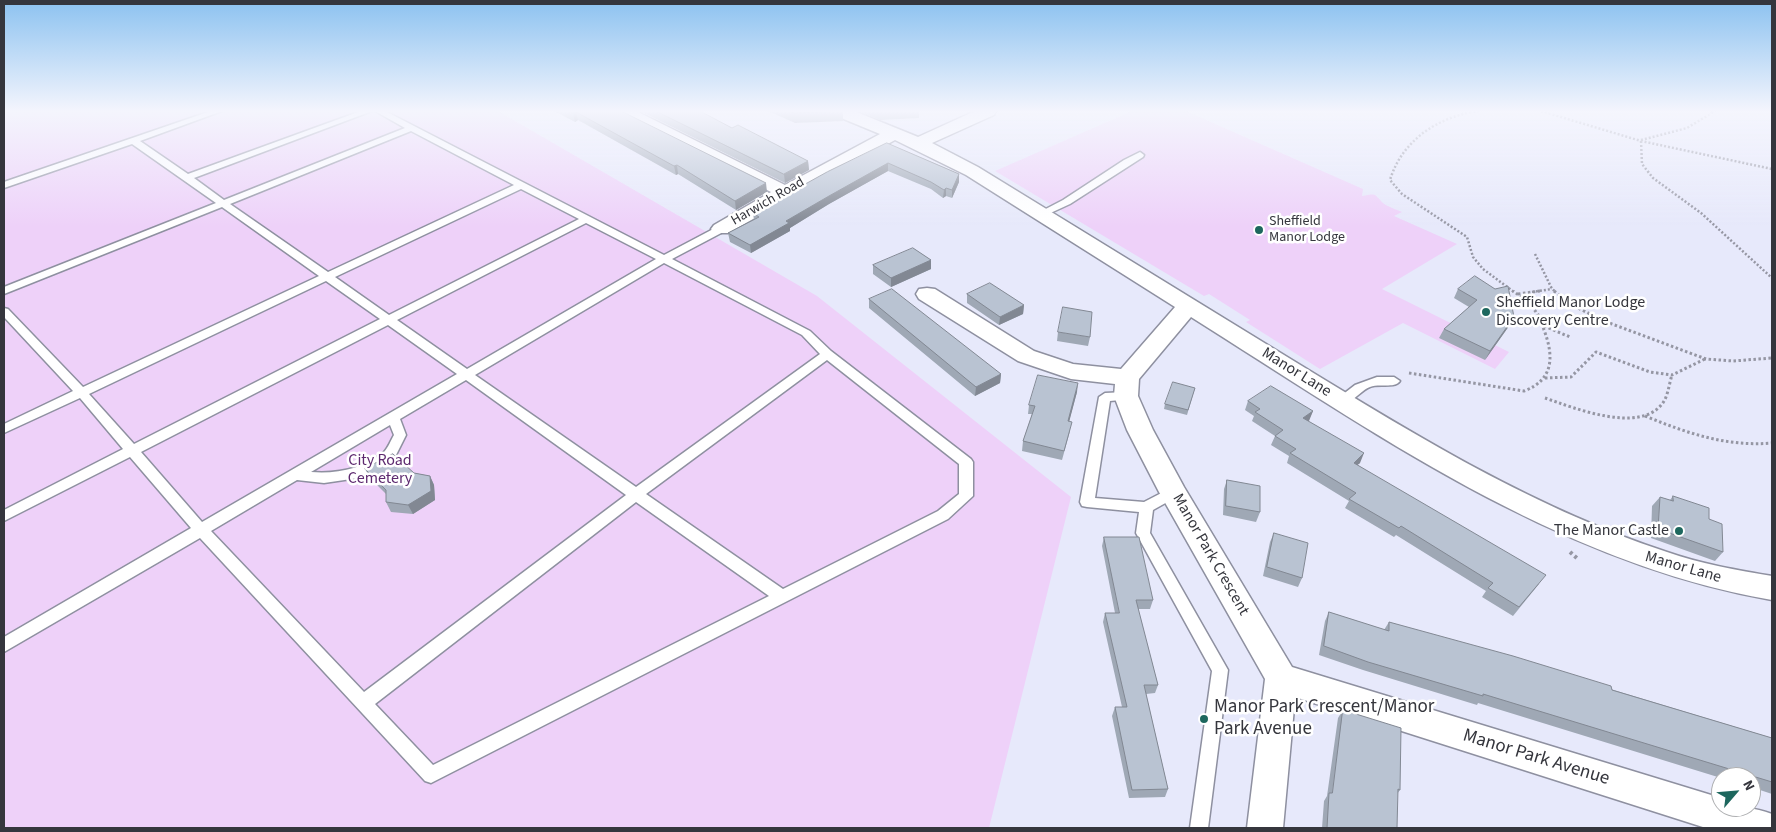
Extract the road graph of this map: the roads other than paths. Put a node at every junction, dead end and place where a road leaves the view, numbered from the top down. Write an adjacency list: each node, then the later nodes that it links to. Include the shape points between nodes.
1 (105, 150): 11 (lane)
2 (147, 150): 10 (lane)
3 (263, 150): 10 (lane)
4 (358, 150): 14 (lane)
5 (454, 150): 12 (lane)
6 (701, 150): 13 (street)
7 (863, 150): 13 (street, Harwich Road)
8 (931, 150): 15 (street, Manor Lane)
9 (1140, 155): 15 (lane, via 1058,208)
10 (186, 178): 14 (lane)
11 (4, 185)
12 (522, 185): 16 (lane); 19 (lane)
13 (785, 192): 17 (street, Harwich Road)
14 (223, 204): 19 (lane); 20 (lane)
15 (1041, 214): 22 (street, Manor Lane)
16 (586, 219): 18 (lane); 24 (lane)
17 (721, 229): 18 (lane)
18 (664, 259): 25 (lane, via 806,333); 26 (lane)
19 (328, 278): 24 (lane); 29 (lane)
20 (4, 291)
21 (927, 294): 28 (street, via 1026,356)
22 (1188, 306): 28 (street); 30 (street, Manor Lane)
23 (4, 310): 29 (lane)
24 (388, 320): 26 (lane); 33 (lane)
25 (827, 354): 36 (lane); 41 (lane, via 966,462 966,496 943,516)
26 (466, 375): 31 (lane); 36 (lane)
27 (1394, 382): 30 (lane, via 1379,380 1361,385)
28 (1127, 387): 35 (street, Manor Park Crescent, via 1140,430); 37 (lane, via 1105,397 1087,502)
29 (81, 392): 32 (lane); 33 (lane)
30 (1341, 402): 40 (street, Manor Lane, via 1475,478 1610,544 1708,577)
31 (393, 418): 34 (lane); 34 (lane, via 400,435 390,454 353,475 324,478)
32 (4, 429)
33 (132, 450): 38 (lane); 39 (lane)
34 (295, 475): 39 (lane)
35 (1174, 492): 37 (lane); 43 (street, Manor Park Crescent)
36 (638, 493): 41 (lane); 44 (lane)
37 (1146, 506): 45 (lane, via 1143,533 1220,670)
38 (4, 516)
39 (202, 530): 42 (lane); 44 (lane)
40 (1772, 588)
41 (782, 597): 44 (lane, via 431,775)
42 (4, 645)
43 (1281, 678): 46 (street); 47 (street, Manor Park Avenue)
44 (363, 703)
45 (1199, 828)
46 (1265, 828)
47 (1762, 828)

